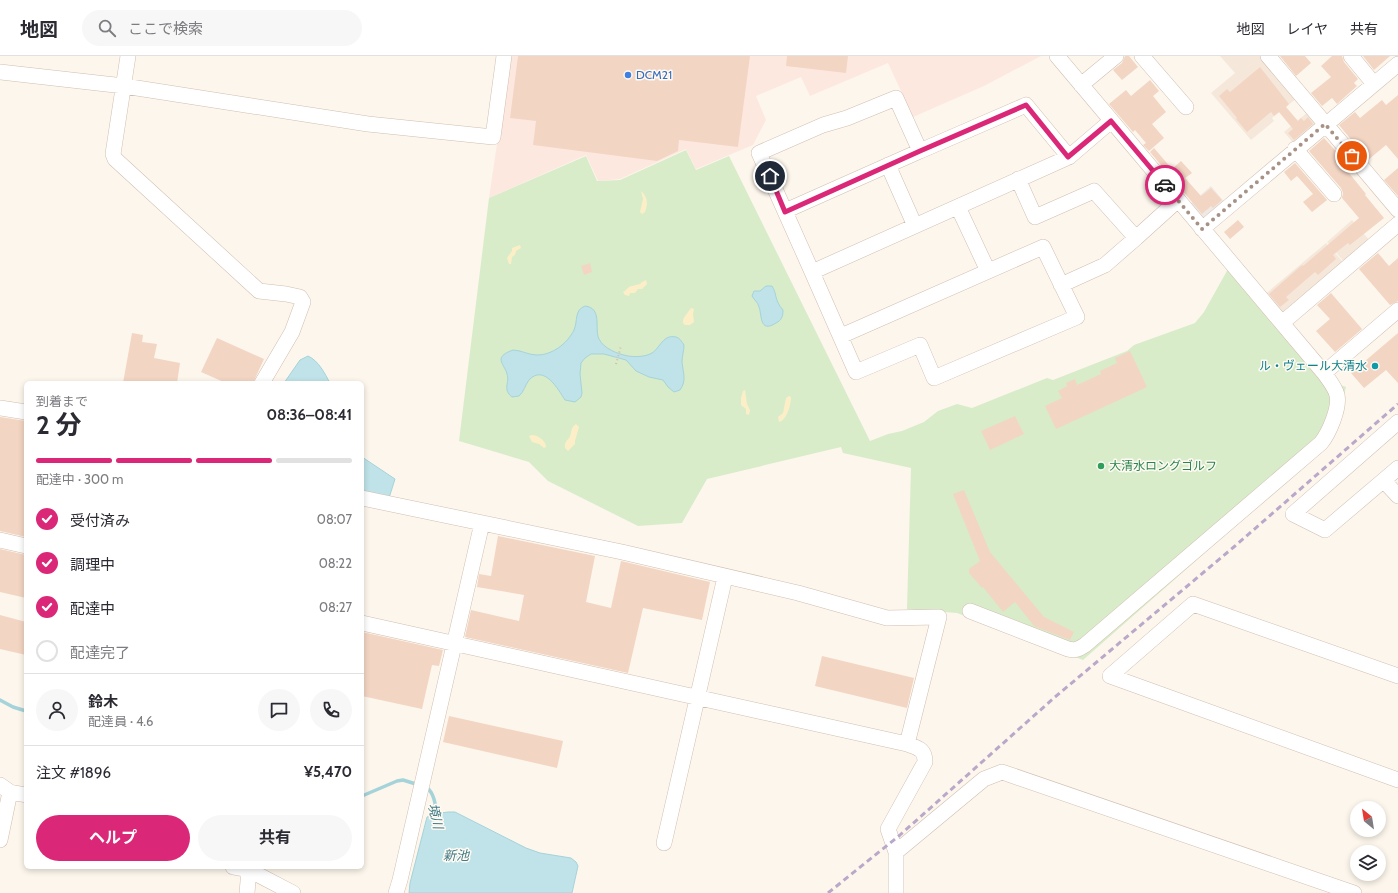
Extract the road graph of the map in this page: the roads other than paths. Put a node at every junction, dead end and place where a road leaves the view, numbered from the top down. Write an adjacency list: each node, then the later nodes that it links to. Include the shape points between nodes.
1 (128, 56): 12 (street)
2 (504, 56): 12 (street, via 493,137 368,124)
3 (1057, 56): 11 (street)
4 (1116, 56): 11 (street)
5 (1142, 56): 13 (street)
6 (1268, 56): 15 (street)
7 (1350, 56): 10 (street)
8 (1398, 64): 10 (street)
9 (0, 72): 12 (street)
10 (1374, 84): 15 (street)
11 (1081, 85): 14 (street)
12 (124, 86): 37 (street, via 113,154 115,159 259,291 300,297 303,302 292,332)
13 (1186, 107)
14 (1111, 121): 18 (street); 22 (street)
15 (1325, 124): 16 (street); 24 (street)
16 (1295, 150): 21 (street); 28 (street)
17 (920, 151): 18 (street, via 1026,105); 19 (street); 25 (street, via 896,98 823,125 759,153)
18 (1068, 157): 20 (street)
19 (888, 165): 25 (street); 27 (street)
20 (1018, 179): 23 (street); 29 (street, via 1035,218 1094,191)
21 (1334, 194)
22 (1178, 200): 28 (street); 29 (street)
23 (958, 207): 27 (street); 30 (street)
24 (1398, 210)
25 (785, 212): 31 (street)
26 (1398, 224): 34 (street)
27 (915, 226): 31 (street)
28 (1202, 229): 34 (street)
29 (1136, 238): 32 (street, via 1105,265)
30 (988, 271): 32 (street, via 1043,248); 35 (street)
31 (812, 272): 35 (street)
32 (1061, 284): 35 (street, via 1077,317 934,378 920,345 856,372)
33 (1398, 310): 36 (street)
34 (1282, 323): 36 (street)
35 (841, 336)
36 (1324, 373): 49 (street, via 1335,390 1338,401 1327,436 1321,443 1085,645 1079,649 1068,649)
37 (263, 381)
38 (0, 408): 39 (street)
39 (24, 412)
40 (1398, 422): 42 (street, via 1293,514 1325,530)
41 (1398, 468): 42 (street)
42 (1384, 480): 43 (street)
43 (1398, 496)
44 (364, 498): 45 (street)
45 (482, 524): 48 (street, via 622,552); 51 (street)
46 (0, 540): 47 (street)
47 (24, 546)
48 (725, 577): 53 (street); 54 (street, via 798,593 887,618 938,617)
49 (970, 611)
50 (364, 623): 51 (street)
51 (455, 644): 53 (street); 65 (street)
52 (1398, 676): 55 (street, via 1193,604 1110,676)
53 (697, 697): 54 (street); 59 (street)
54 (907, 744): 60 (street, via 921,749 925,762 888,829)
55 (1398, 780)
56 (5, 789): 57 (street); 58 (street)
57 (24, 794)
58 (0, 840)
59 (664, 843)
60 (896, 852): 66 (street); 67 (street, via 984,779 1002,772)
61 (244, 869): 62 (street)
62 (249, 870): 63 (street); 64 (street)
63 (247, 893)
64 (293, 893)
65 (396, 893)
66 (896, 893)
67 (1354, 893)

